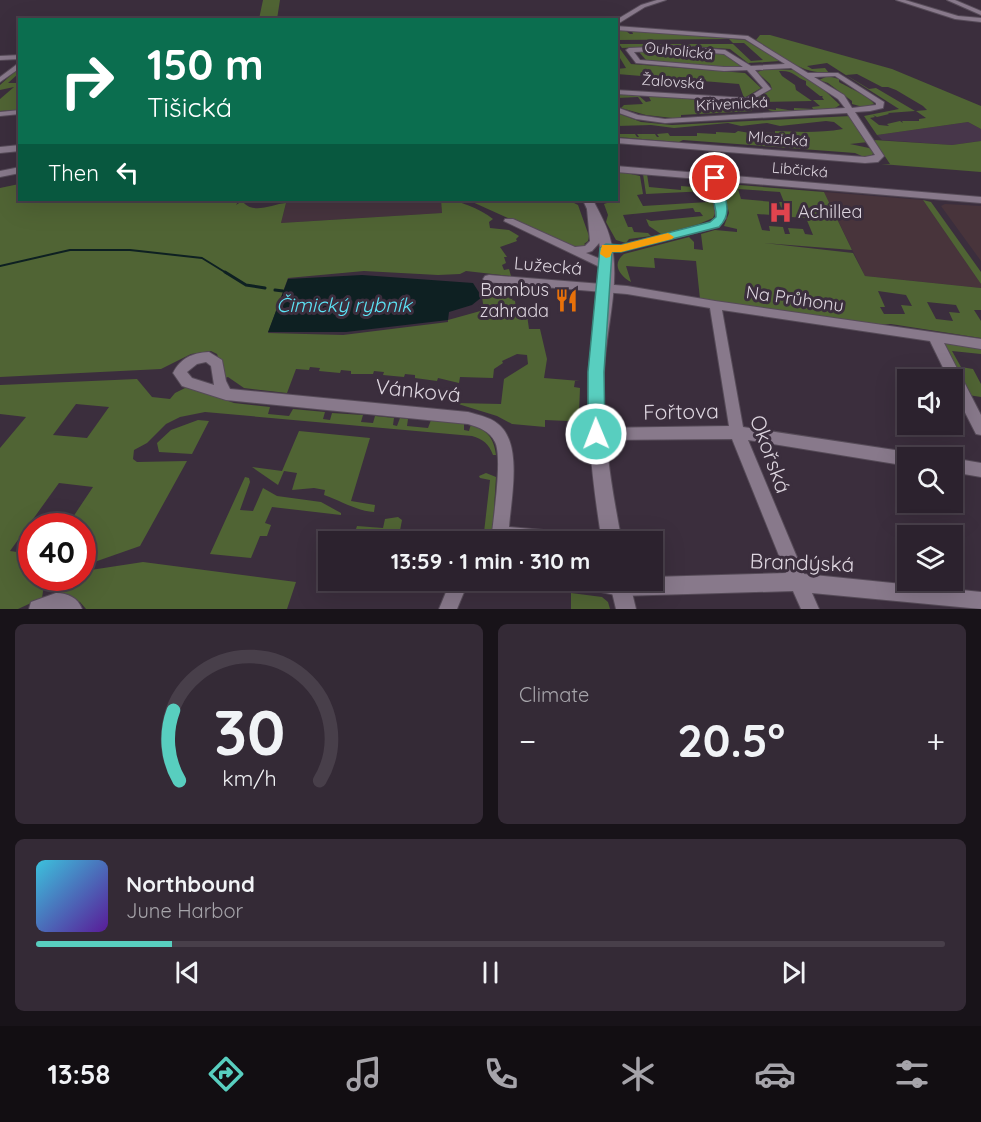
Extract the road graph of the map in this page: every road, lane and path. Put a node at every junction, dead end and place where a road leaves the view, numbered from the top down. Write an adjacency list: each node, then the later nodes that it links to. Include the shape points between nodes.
1 (899, 0): 5 (street, via 957,18)
2 (950, 0): 4 (street)
3 (660, 1): 6 (street)
4 (981, 13)
5 (981, 20)
6 (618, 22)
7 (618, 28): 11 (street, via 746,37)
8 (18, 57): 9 (street)
9 (0, 58)
10 (18, 66): 14 (street)
11 (793, 66): 12 (street); 13 (street)
12 (748, 68): 12 (street, Ouholická, via 730,53 718,51 629,50 638,62); 16 (street, via 767,86)
13 (807, 75): 18 (street, via 841,97); 18 (street, Křivenická, via 836,74 881,104 878,108)
14 (0, 80)
15 (618, 92): 16 (street, Žalovská)
16 (748, 100): 21 (street)
17 (618, 110): 21 (street, Křivenická, via 657,121)
18 (850, 110): 21 (street, Křivenická); 22 (street, Mlazická, via 879,154 878,159)
19 (18, 112): 20 (street)
20 (1, 115)
21 (764, 116)
22 (618, 140)
23 (18, 148): 24 (street)
24 (0, 150)
25 (618, 169): 28 (street, Libčická)
26 (18, 170): 27 (street)
27 (0, 174)
28 (715, 178): 29 (street, Libčická); 32 (street, via 722,218 715,225 621,248)
29 (981, 200)
30 (590, 204): 32 (street); 33 (street, via 595,242 588,249)
31 (509, 221): 33 (street)
32 (606, 248): 34 (street)
33 (573, 251): 34 (street)
34 (606, 266): 36 (street)
35 (489, 279): 36 (street, Lužecká)
36 (604, 290): 37 (street, Na Průhonu, via 627,290); 43 (street, via 596,372)
37 (715, 305): 38 (street, Na Průhonu); 42 (street, Okořská)
38 (934, 337): 39 (street, Na Průhonu); 41 (street)
39 (981, 344)
40 (226, 394): 40 (street, Vánková, via 188,382 180,373 184,364 196,357 209,357 217,364); 47 (street, Vánková, via 468,418 494,427 503,438 506,452)
41 (981, 429)
42 (737, 432): 43 (street, Fořtova); 44 (street, Fořtova); 49 (street, Okořská)
43 (596, 434): 48 (street)
44 (897, 457)
45 (963, 467): 46 (street)
46 (981, 470)
47 (501, 531)
48 (610, 531)
49 (797, 582): 50 (street, Brandýská); 53 (street, Brandýská); 58 (street, Okořská)
50 (663, 584)
51 (455, 591): 56 (street)
52 (622, 591): 57 (street)
53 (981, 601)
54 (38, 609): 55 (street, via 56,602)
55 (74, 609)
56 (448, 609)
57 (626, 609)
58 (810, 609)

